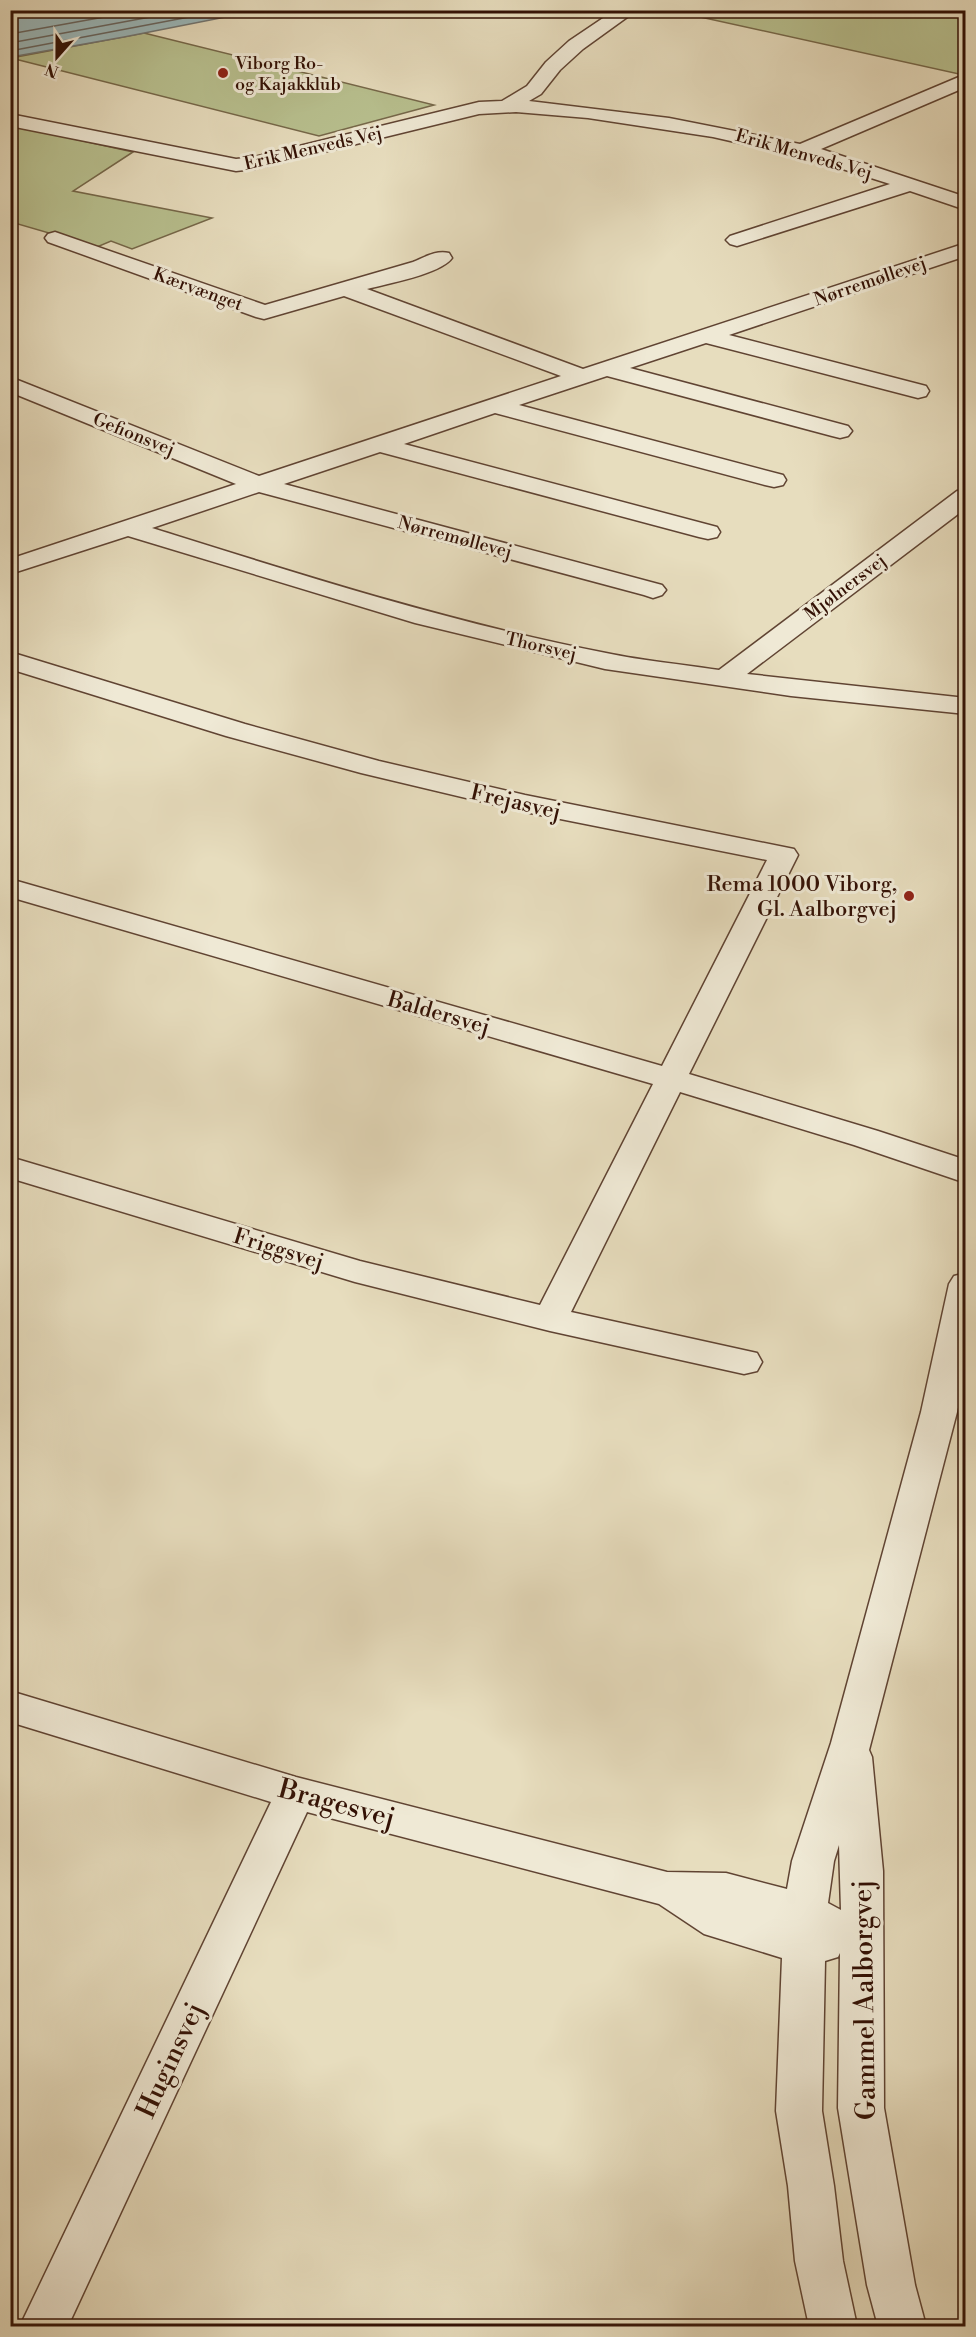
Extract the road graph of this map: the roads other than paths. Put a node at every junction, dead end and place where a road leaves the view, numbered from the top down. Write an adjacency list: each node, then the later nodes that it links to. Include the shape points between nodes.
1 (628, 10): 3 (street, Erik Menveds Vej, via 576,45)
2 (966, 80): 7 (street)
3 (534, 90): 4 (street, Erik Menveds Vej); 5 (street, Erik Menveds Vej)
4 (509, 105): 5 (street, Erik Menveds Vej); 6 (street, Erik Menveds Vej, via 479,108 236,165)
5 (568, 109): 7 (street, Erik Menveds Vej, via 694,126)
6 (10, 120)
7 (803, 150): 8 (street, Erik Menveds Vej)
8 (908, 185): 9 (street, Erik Menveds Vej); 11 (street)
9 (966, 204)
10 (55, 238): 14 (street, Kærvænget, via 264,312)
11 (737, 240)
12 (966, 249): 15 (street, Nørremøllevej)
13 (441, 258): 14 (street, Kærvænget, via 422,267)
14 (343, 288): 17 (street)
15 (706, 336): 16 (street, Nørremøllevej); 19 (street)
16 (604, 368): 17 (street, Nørremøllevej); 21 (street)
17 (581, 376): 20 (street, Nørremøllevej)
18 (10, 384): 24 (street, Gefionsvej)
19 (918, 391)
20 (494, 406): 22 (street, Nørremøllevej); 23 (street)
21 (840, 431)
22 (379, 444): 24 (street, Nørremøllevej); 27 (street)
23 (774, 480)
24 (257, 484): 26 (street, Nørremøllevej); 29 (street, Nørremøllevej)
25 (966, 495): 31 (street, Mjølnersvej)
26 (128, 528): 28 (street, Nørremøllevej); 31 (street, Thorsvej, via 350,598 473,631 607,661)
27 (708, 532)
28 (10, 567)
29 (652, 590)
30 (10, 660): 34 (street, Frejasvej, via 370,767 551,809 784,855)
31 (724, 679): 32 (street, Thorsvej)
32 (966, 706)
33 (10, 888): 34 (street, Baldersvej)
34 (672, 1079): 35 (street, Baldersvej); 40 (street)
35 (866, 1138): 36 (street, Baldersvej, via 934,1144); 38 (street, Baldersvej)
36 (966, 1152)
37 (10, 1167): 40 (street, Friggsvej, via 355,1271)
38 (966, 1172)
39 (966, 1284): 43 (street, Gammel Aalborgvej)
40 (550, 1319): 41 (street, Friggsvej)
41 (744, 1362)
42 (966, 1370): 43 (street, Gammel Aalborgvej)
43 (939, 1412): 45 (street, Gammel Aalborgvej)
44 (10, 1706): 46 (street, Bragesvej)
45 (851, 1743): 47 (street, Gammel Aalborgvej, via 813,1861); 48 (street, Gammel Aalborgvej, via 862,1871)
46 (296, 1793): 47 (street, Bragesvej, via 667,1888 719,1921); 49 (street, Huginsvej)
47 (803, 1929): 48 (street, Bragesvej); 50 (street, Gammel Aalborgvej, via 799,2111 819,2261)
48 (861, 1942): 51 (street, Gammel Aalborgvej, via 861,2108 891,2285)
49 (44, 2326)
50 (833, 2326)
51 (902, 2326)

